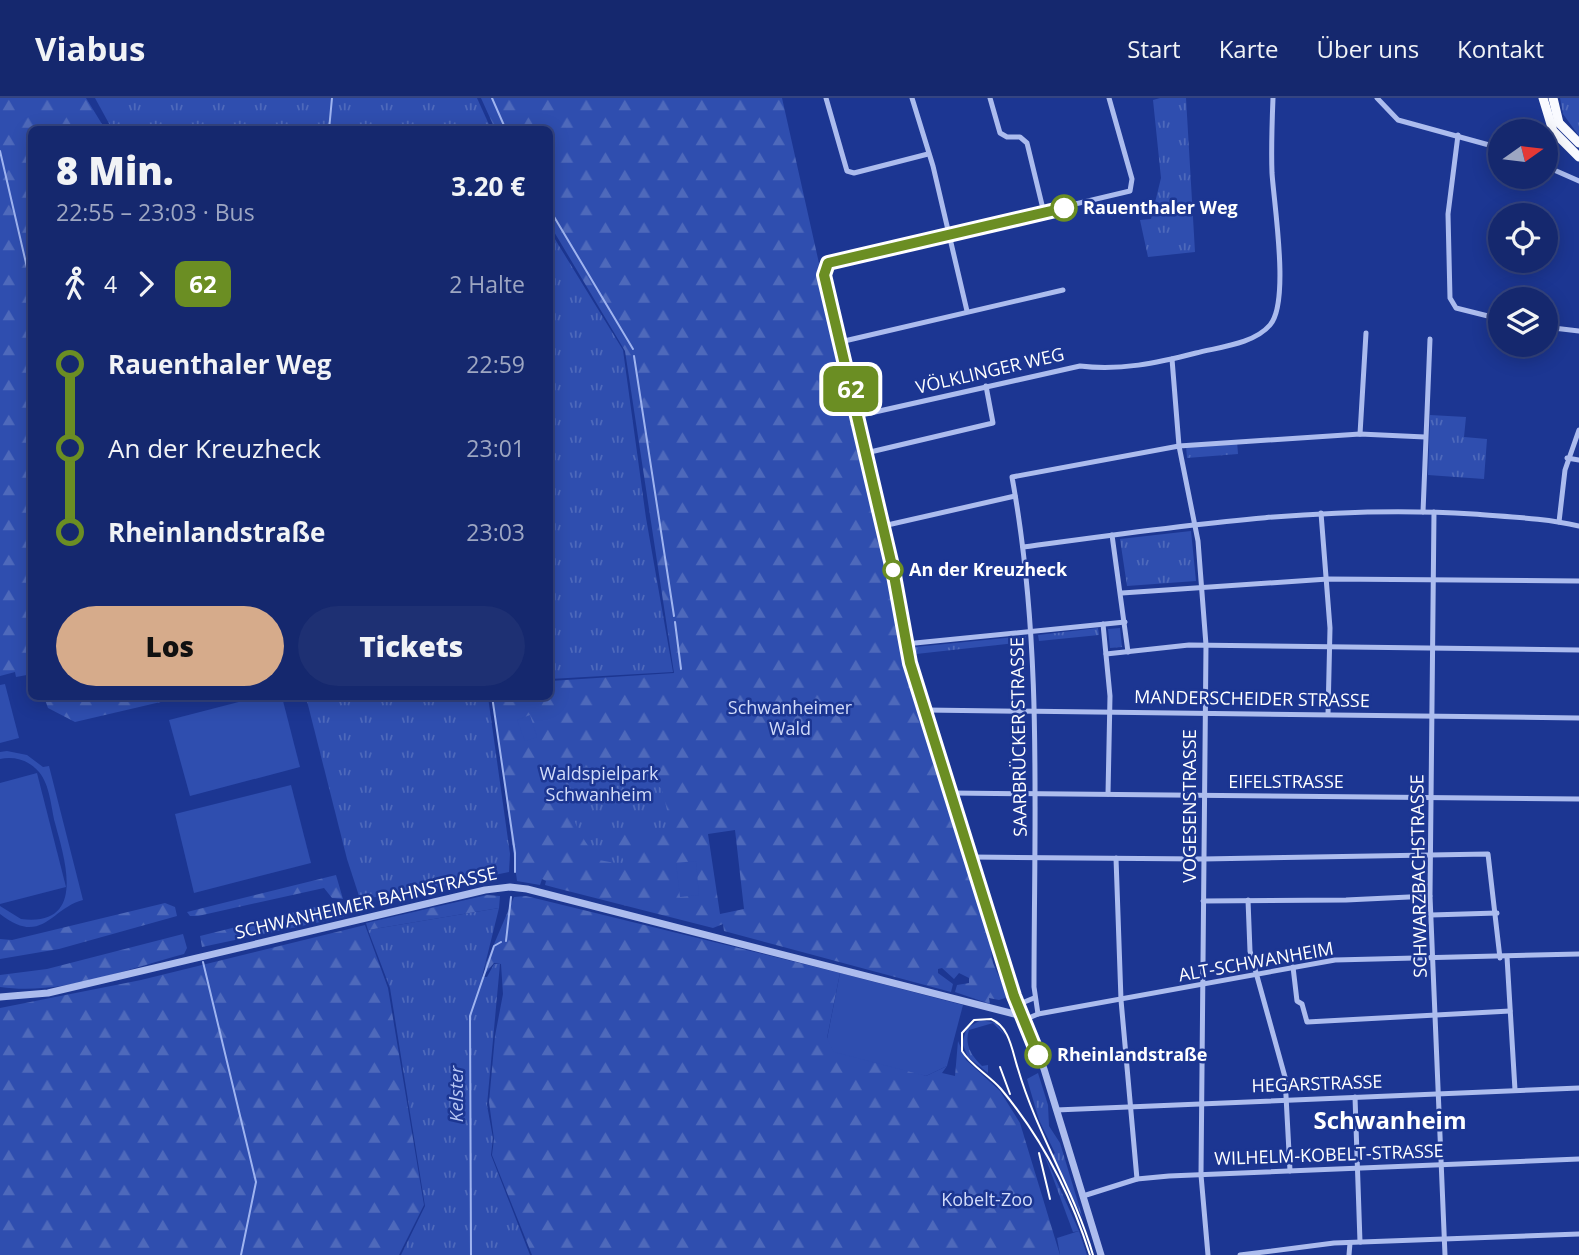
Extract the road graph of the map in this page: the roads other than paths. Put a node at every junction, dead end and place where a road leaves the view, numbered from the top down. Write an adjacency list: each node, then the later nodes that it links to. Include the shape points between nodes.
1 (827, 98): 12 (street, via 847,171)
2 (912, 98): 12 (street)
3 (990, 98): 16 (street, via 1000,133 1020,137 1027,144)
4 (1109, 98): 16 (street, via 1132,179 1130,191)
5 (1273, 98): 26 (street, VÖLKLINGER WEG, via 1272,173 1279,252 1276,314 1269,326 1247,340)
6 (1377, 98): 9 (street, via 1398,120)
7 (1543, 98): 13 (highway, via 1553,131)
8 (1553, 98): 10 (highway, via 1559,123)
9 (1458, 135): 11 (street); 20 (street, via 1448,214 1450,298 1456,308)
10 (1579, 143)
11 (1488, 144)
12 (928, 154): 17 (street)
13 (1579, 157)
14 (1558, 172): 15 (street)
15 (1579, 181)
16 (1044, 213): 17 (street)
17 (949, 235): 19 (street); 25 (street, via 828,263 824,275)
18 (1063, 290): 19 (street)
19 (967, 311): 25 (street)
20 (1488, 316)
21 (1558, 329): 22 (street)
22 (1579, 331)
23 (1366, 332): 30 (street)
24 (1430, 339): 31 (street)
25 (840, 342): 28 (street)
26 (1172, 359): 27 (street, VÖLKLINGER WEG, via 1115,368 1080,366); 32 (street, VOGESENSTRASSE)
27 (986, 386): 28 (street, VÖLKLINGER WEG); 33 (street, via 993,423)
28 (857, 416): 33 (street)
29 (1579, 430): 34 (street)
30 (1360, 434): 31 (street); 32 (street)
31 (1425, 438): 37 (street)
32 (1179, 446): 36 (street, SAARBRÜCKER STRASSE, via 1012,477); 41 (street, VOGESENSTRASSE)
33 (866, 453): 42 (street)
34 (1567, 458): 35 (street); 40 (street)
35 (1579, 460)
36 (1015, 496): 42 (street); 45 (street, SAARBRÜCKER STRASSE)
37 (1423, 512): 38 (street); 39 (street)
38 (1434, 512): 40 (street); 47 (street, SCHWARZBACHSTRASSE)
39 (1321, 513): 41 (street); 46 (street)
40 (1559, 522): 43 (street)
41 (1196, 524): 44 (street); 49 (street, VOGESENSTRASSE)
42 (883, 526): 54 (street)
43 (1579, 526)
44 (1112, 536): 45 (street); 50 (street)
45 (1023, 547): 53 (street, SAARBRÜCKER STRASSE)
46 (1328, 579): 47 (street); 49 (street); 57 (street)
47 (1433, 579): 48 (street); 56 (street, SCHWARZBACHSTRASSE)
48 (1579, 582)
49 (1202, 586): 50 (street); 55 (street, VOGESENSTRASSE)
50 (1122, 593): 51 (street)
51 (1125, 622): 52 (street); 59 (street)
52 (1102, 624): 53 (street); 60 (street)
53 (1032, 630): 54 (street); 61 (street, SAARBRÜCKER STRASSE)
54 (905, 644): 62 (street)
55 (1206, 645): 57 (street); 59 (street); 64 (street, VOGESENSTRASSE)
56 (1432, 646): 57 (street); 58 (street); 66 (street, SCHWARZBACHSTRASSE)
57 (1329, 647): 65 (street)
58 (1579, 650)
59 (1128, 652): 60 (street)
60 (1106, 654): 63 (street)
61 (1035, 709): 62 (street, MANDERSCHEIDER STRASSE); 63 (street, MANDERSCHEIDER STRASSE); 69 (street, SAARBRÜCKER STRASSE)
62 (925, 710): 68 (street)
63 (1110, 711): 64 (street, MANDERSCHEIDER STRASSE); 70 (street)
64 (1205, 712): 65 (street, MANDERSCHEIDER STRASSE); 71 (street, VOGESENSTRASSE)
65 (1328, 714): 66 (street, MANDERSCHEIDER STRASSE)
66 (1432, 716): 67 (street, MANDERSCHEIDER STRASSE); 72 (street, SCHWARZBACHSTRASSE)
67 (1579, 718)
68 (951, 793): 69 (street, EIFELSTRASSE); 75 (street)
69 (1035, 793): 70 (street, EIFELSTRASSE); 77 (street, SAARBRÜCKER STRASSE)
70 (1108, 794): 71 (street, EIFELSTRASSE)
71 (1204, 795): 72 (street, EIFELSTRASSE); 78 (street, VOGESENSTRASSE)
72 (1431, 797): 73 (street, EIFELSTRASSE); 74 (street, SCHWARZBACHSTRASSE)
73 (1579, 799)
74 (1432, 854): 78 (street); 79 (street, SCHWARZBACHSTRASSE); 82 (street, via 1488,854)
75 (972, 857): 77 (street); 93 (street)
76 (1116, 858): 77 (street); 78 (street); 92 (street)
77 (1034, 859): 91 (street, SAARBRÜCKER STRASSE)
78 (1203, 859): 80 (street, VOGESENSTRASSE)
79 (1430, 895): 81 (street); 83 (street, SCHWARZBACHSTRASSE)
80 (1203, 901): 81 (street); 89 (street, VOGESENSTRASSE)
81 (1248, 901): 88 (street, via 1248,942)
82 (1497, 913): 83 (street); 85 (street)
83 (1431, 915): 86 (street, SCHWARZBACHSTRASSE)
84 (1579, 954): 85 (street, ALT-SCHWANHEIM)
85 (1504, 957): 86 (street, ALT-SCHWANHEIM); 94 (street)
86 (1433, 959): 87 (street, ALT-SCHWANHEIM, via 1335,960); 96 (street, SCHWARZBACHSTRASSE)
87 (1293, 967): 88 (street, ALT-SCHWANHEIM); 96 (street, via 1297,1001 1307,1022)
88 (1256, 975): 89 (street, ALT-SCHWANHEIM); 102 (street, via 1279,1049)
89 (1204, 986): 92 (street, ALT-SCHWANHEIM); 103 (street, VOGESENSTRASSE)
90 (0, 997): 97 (street, SCHWANHEIMER BAHNSTRASSE, via 41,995 510,887)
91 (1034, 998): 93 (street); 95 (street, SAARBRÜCKER STRASSE)
92 (1121, 1000): 95 (street, ALT-SCHWANHEIM); 104 (street)
93 (1017, 1005): 97 (street)
94 (1510, 1012): 96 (street); 99 (street)
95 (1038, 1014): 97 (street, ALT-SCHWANHEIM)
96 (1436, 1015): 100 (street, SCHWARZBACHSTRASSE)
97 (1023, 1018): 105 (street)
98 (1579, 1088): 99 (street, HEGARSTRASSE)
99 (1515, 1090): 100 (street, HEGARSTRASSE)
100 (1438, 1093): 101 (street, HEGARSTRASSE); 107 (street, SCHWARZBACHSTRASSE)
101 (1355, 1097): 102 (street, HEGARSTRASSE); 108 (street)
102 (1287, 1099): 103 (street, HEGARSTRASSE); 109 (street)
103 (1202, 1102): 104 (street, HEGARSTRASSE); 110 (street, VOGESENSTRASSE)
104 (1129, 1105): 105 (street, HEGARSTRASSE); 111 (street)
105 (1056, 1110): 112 (street)
106 (1579, 1160): 107 (street, WILHELM-KOBELT-STRASSE)
107 (1440, 1164): 108 (street, WILHELM-KOBELT-STRASSE); 114 (street, SCHWARZBACHSTRASSE)
108 (1357, 1168): 109 (street, WILHELM-KOBELT-STRASSE); 115 (street)
109 (1290, 1171): 110 (street, WILHELM-KOBELT-STRASSE)
110 (1201, 1175): 111 (street, WILHELM-KOBELT-STRASSE); 118 (street, VOGESENSTRASSE)
111 (1136, 1180): 112 (street, WILHELM-KOBELT-STRASSE)
112 (1083, 1196): 117 (street)
113 (1579, 1234): 114 (street)
114 (1444, 1239): 115 (street); 121 (street, SCHWARZBACHSTRASSE)
115 (1360, 1242): 116 (street)
116 (1350, 1243): 119 (street); 120 (street)
117 (1101, 1255)
118 (1208, 1255)
119 (1240, 1255)
120 (1349, 1255)
121 (1445, 1255)

